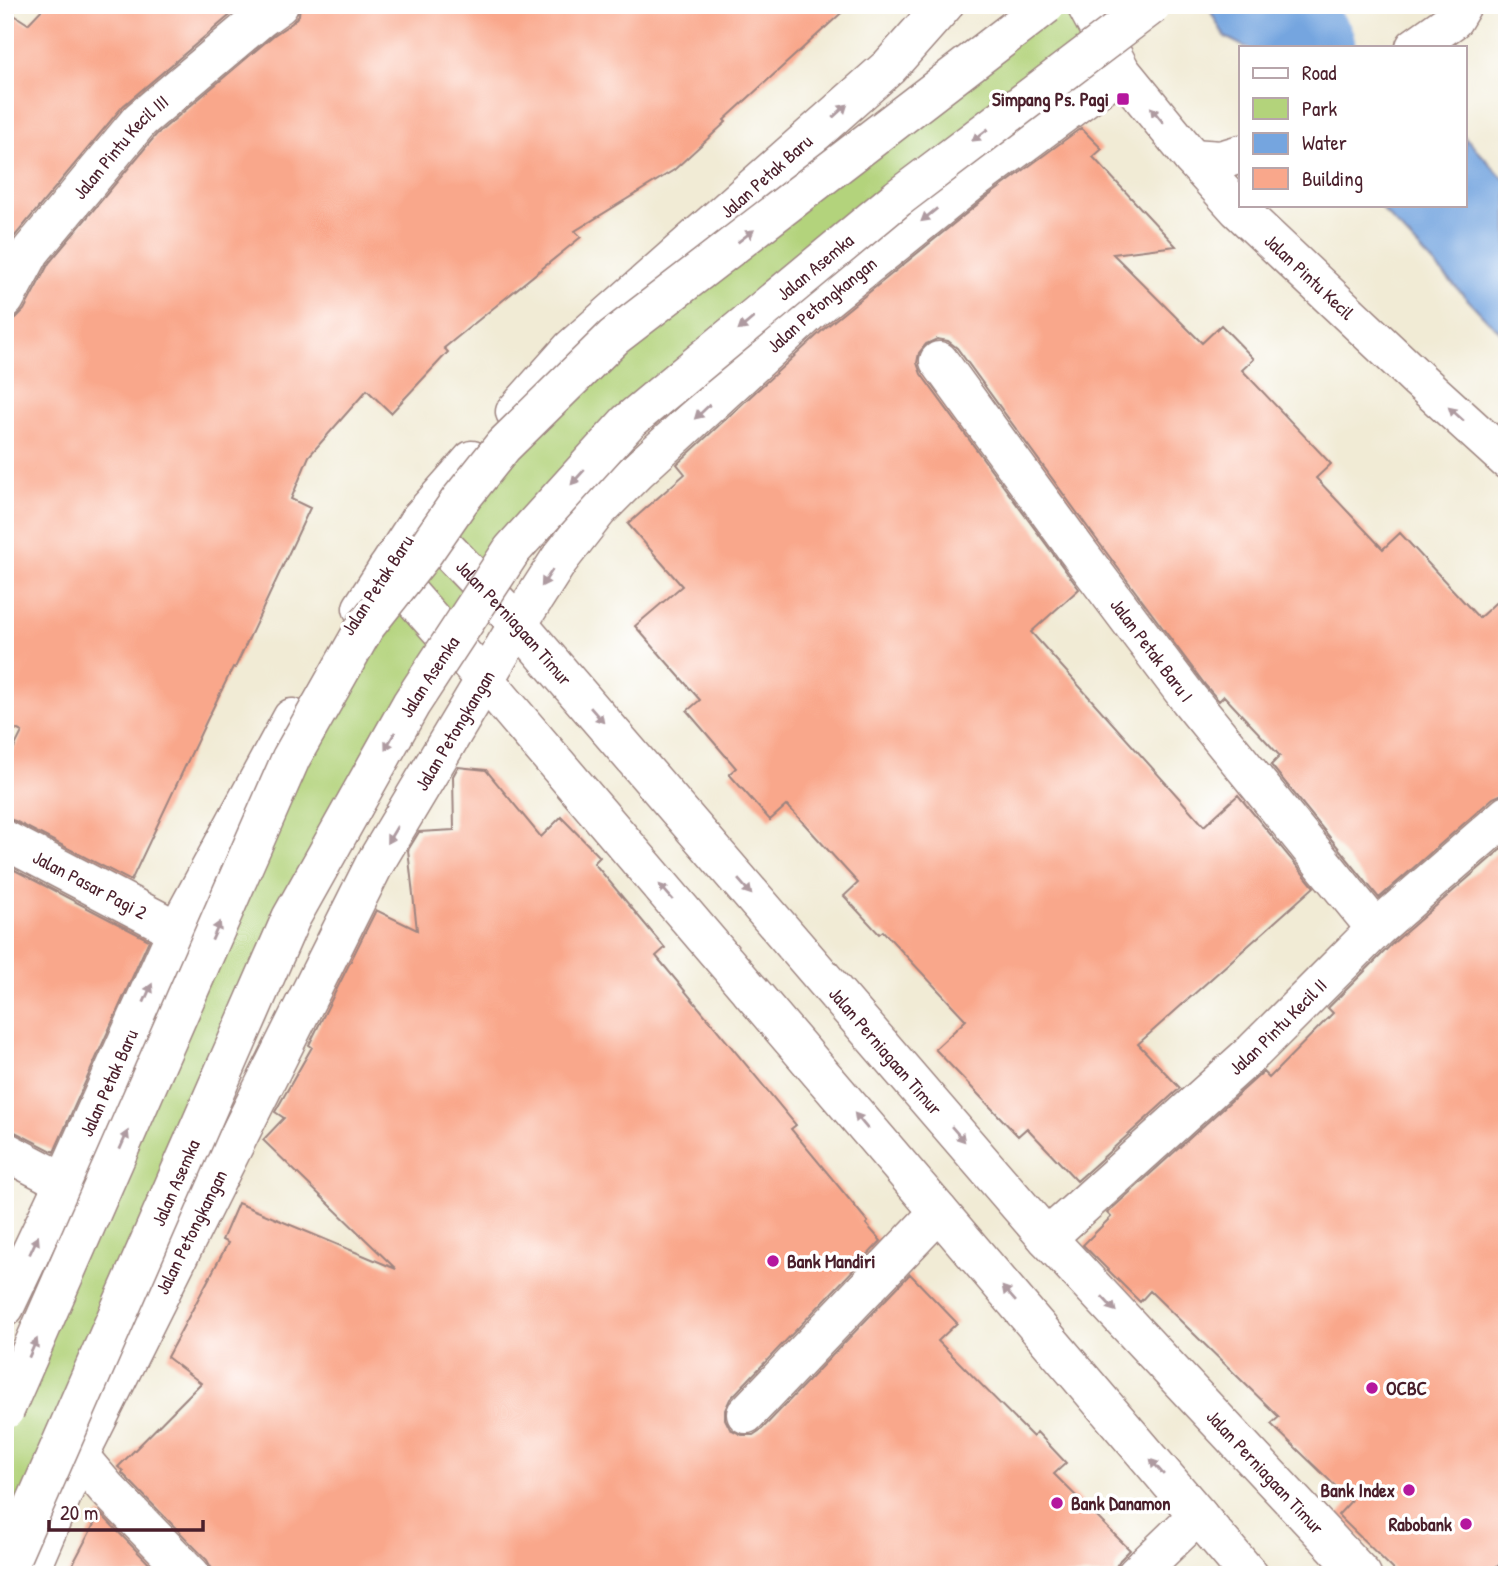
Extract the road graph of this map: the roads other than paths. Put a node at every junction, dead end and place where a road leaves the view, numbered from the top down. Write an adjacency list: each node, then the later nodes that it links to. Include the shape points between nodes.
1 (944, 5): 14 (street, Jalan Petak Baru, one-way to 1, via 572,348 889,67)
2 (1046, 5): 27 (street, one-way to 2, bridge, via 291,758 365,627 503,446 614,337)
3 (1086, 5): 8 (street, Jalan Pintu Kecil)
4 (1152, 5): 31 (street, Jalan Asemka, one-way to 31, bridge, via 898,198 628,422 512,551 411,704 291,918)
5 (1462, 5): 7 (street, via 1453,20)
6 (263, 9): 11 (street, Jalan Pintu Kecil III, via 140,120 31,251)
7 (1416, 46)
8 (1121, 71): 10 (street, Jalan Pintu Kecil, one-way to 8); 16 (street, Jalan Petongkangan, one-way to 16, via 959,191 811,311 598,510 559,559)
9 (1239, 156): 10 (street, via 1221,160)
10 (1192, 158): 13 (street, Jalan Pintu Kecil, one-way to 10, via 1238,209)
11 (5, 299)
12 (939, 361): 20 (street, Jalan Petak Baru I, via 1189,699)
13 (1507, 460)
14 (419, 520): 15 (street, Jalan Petak Baru); 16 (street, Jalan Perniagaan Timur)
15 (387, 569): 17 (street); 21 (street, Jalan Petak Baru, via 299,706)
16 (518, 624): 17 (street, Jalan Petongkangan); 25 (street, Jalan Perniagaan Timur, one-way to 25)
17 (485, 680): 24 (street, one-way to 17); 29 (street, Jalan Petongkangan, one-way to 29, via 374,865)
18 (1507, 816): 20 (street, Jalan Pintu Kecil II)
19 (5, 840): 21 (street, Jalan Pasar Pagi 2)
20 (1376, 929): 25 (street, Jalan Pintu Kecil II, via 1254,1051)
21 (177, 930): 23 (street, Jalan Petak Baru, one-way to 21)
22 (5, 1151): 23 (street)
23 (64, 1182): 26 (street, Jalan Petak Baru, one-way to 23)
24 (939, 1212): 28 (street); 30 (street, one-way to 24)
25 (1047, 1238): 36 (street, Jalan Perniagaan Timur, one-way to 36)
26 (5, 1307)
27 (5, 1410)
28 (746, 1414)
29 (79, 1456): 32 (street, Jalan Petongkangan); 33 (street)
30 (1198, 1515): 34 (street); 35 (street)
31 (5, 1572)
32 (28, 1575)
33 (191, 1575)
34 (1136, 1575)
35 (1249, 1575)
36 (1362, 1575)

